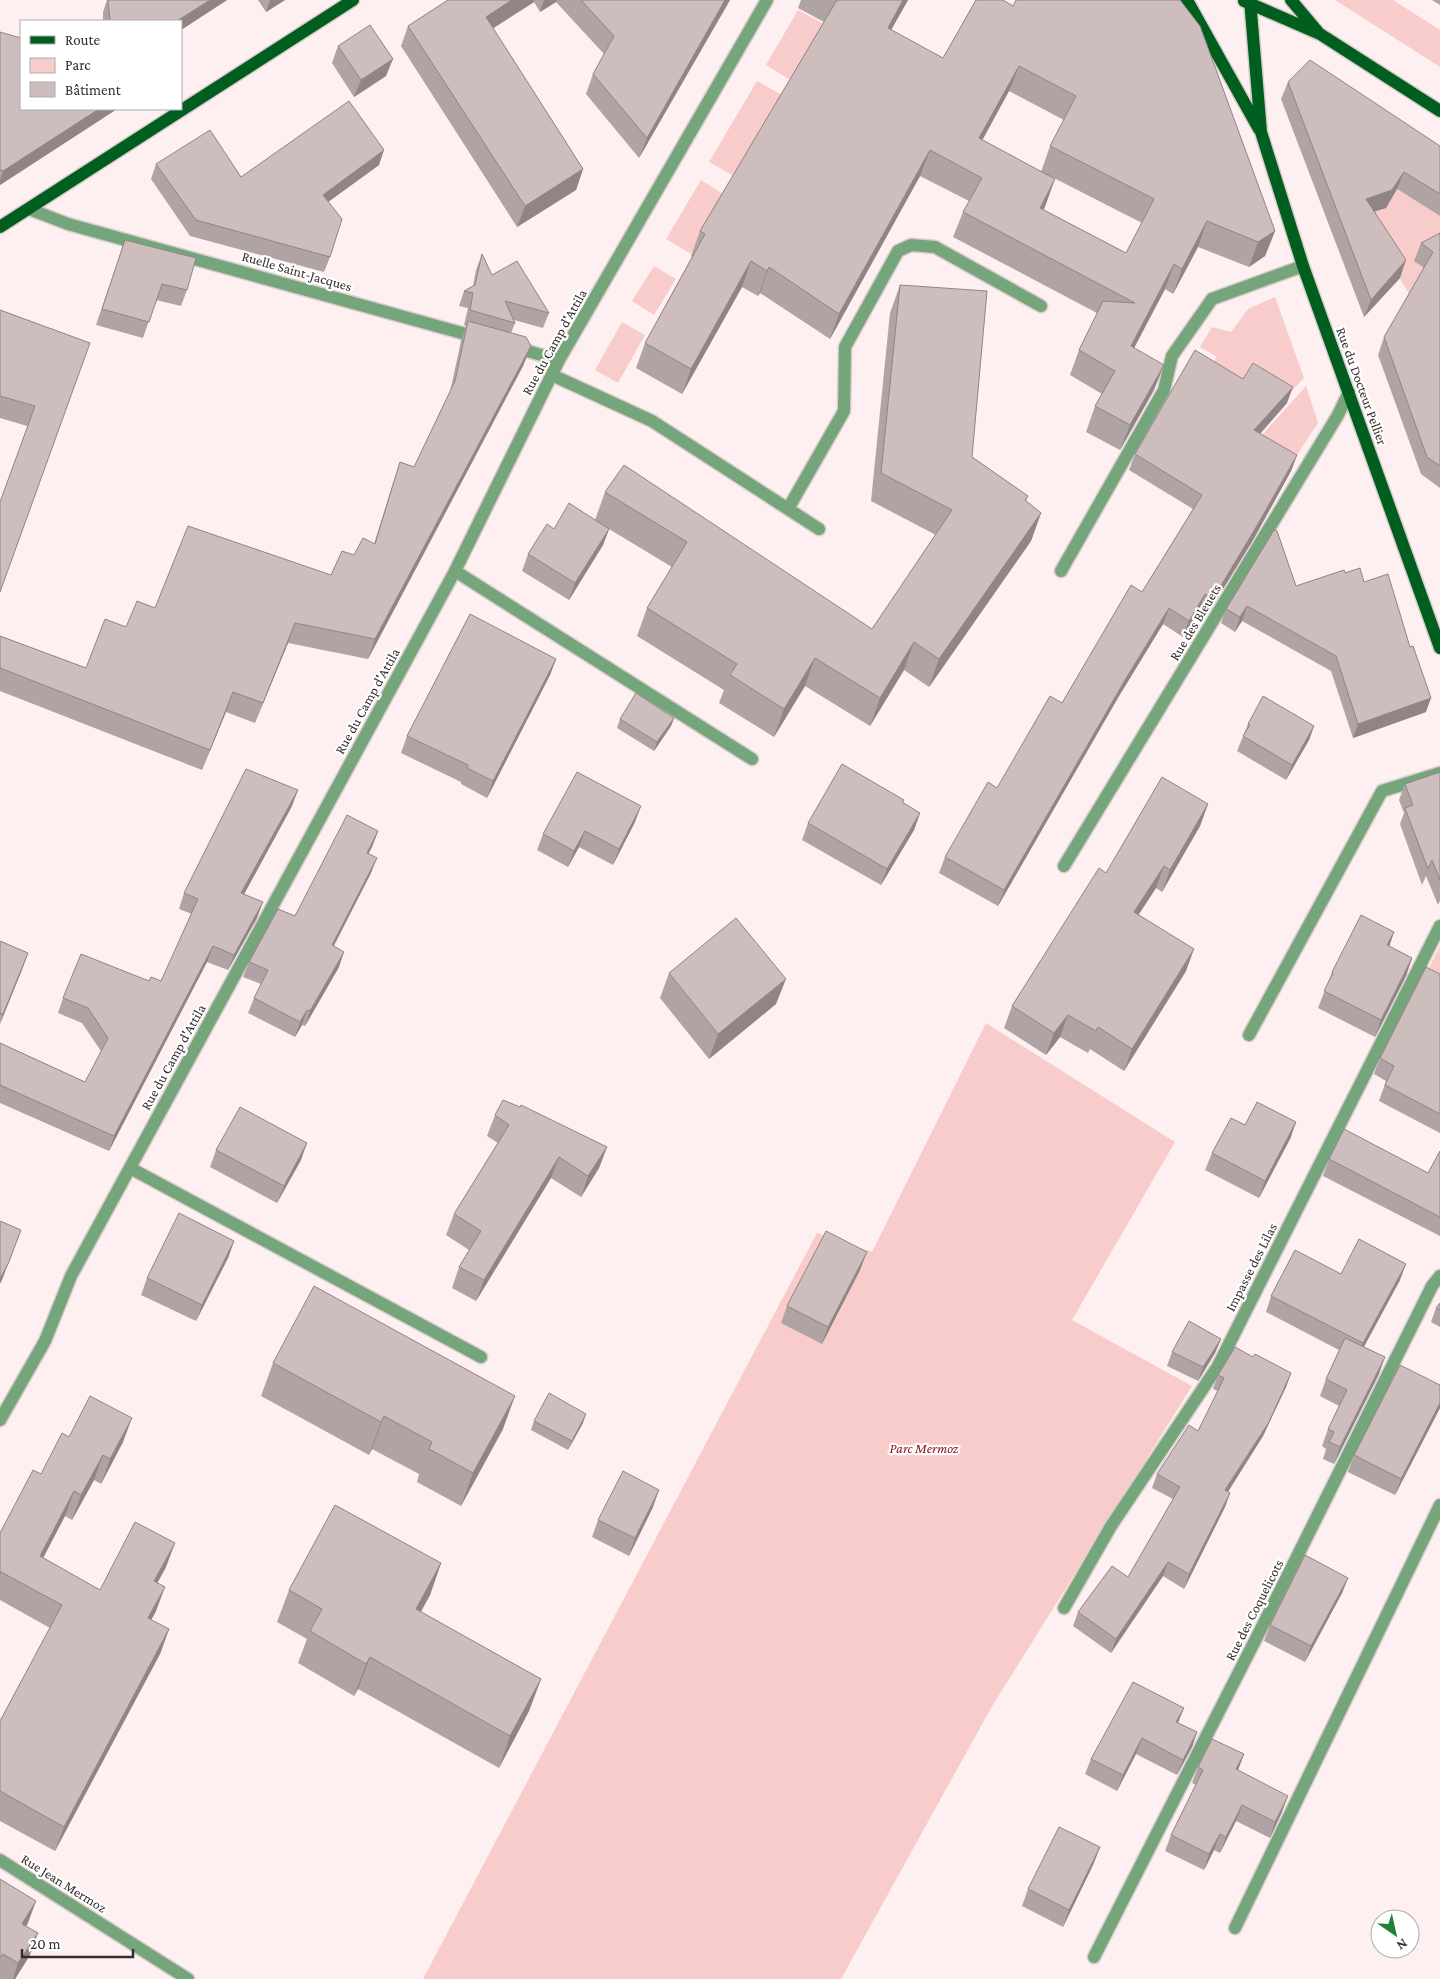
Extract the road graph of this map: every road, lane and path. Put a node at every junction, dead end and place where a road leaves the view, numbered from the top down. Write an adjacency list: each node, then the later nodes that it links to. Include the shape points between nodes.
1 (767, 0): 15 (street, Rue du Camp d'Attila)
2 (1187, 0): 10 (main road, Rue du Docteur Pellier)
3 (1291, 0): 6 (main road)
4 (348, 1): 7 (main road)
5 (1247, 2): 6 (main road); 10 (main road, Rue du Docteur Pellier)
6 (1320, 34): 9 (main road)
7 (182, 109)
8 (180, 110): 11 (main road)
9 (1440, 111)
10 (1261, 132): 13 (main road, Rue du Docteur Pellier)
11 (28, 209): 12 (main road); 15 (street, Ruelle Saint-Jacques, via 68,224)
12 (0, 227)
13 (1303, 266): 17 (main road, Rue du Docteur Pellier); 21 (street, via 1212,299 1172,356 1164,390)
14 (1041, 306): 18 (street, via 935,247 911,245 898,252 845,347 844,411)
15 (559, 360): 16 (street, Rue du Camp d'Attila)
16 (552, 375): 18 (street, via 652,421); 20 (street, Rue du Camp d'Attila)
17 (1349, 392): 22 (main road, Rue du Docteur Pellier); 25 (street, Rue des Bleuets)
18 (788, 509): 19 (street)
19 (819, 529)
20 (455, 571): 23 (street); 28 (street, Rue du Camp d'Attila)
21 (1061, 571)
22 (1440, 648)
23 (752, 759)
24 (1440, 772): 27 (street, via 1382,791)
25 (1064, 866)
26 (1440, 926): 33 (street, Impasse des Lilas, via 1218,1366 1111,1526)
27 (1249, 1035)
28 (130, 1168): 30 (street); 31 (street, Rue du Camp d'Attila, via 71,1276 45,1340)
29 (1440, 1276): 36 (street, Rue des Coquelicots, via 1432,1286)
30 (481, 1357)
31 (0, 1420)
32 (1440, 1505): 35 (street)
33 (1064, 1608)
34 (0, 1860): 37 (street, Rue Jean Mermoz)
35 (1235, 1928)
36 (1094, 1957)
37 (188, 1979)

